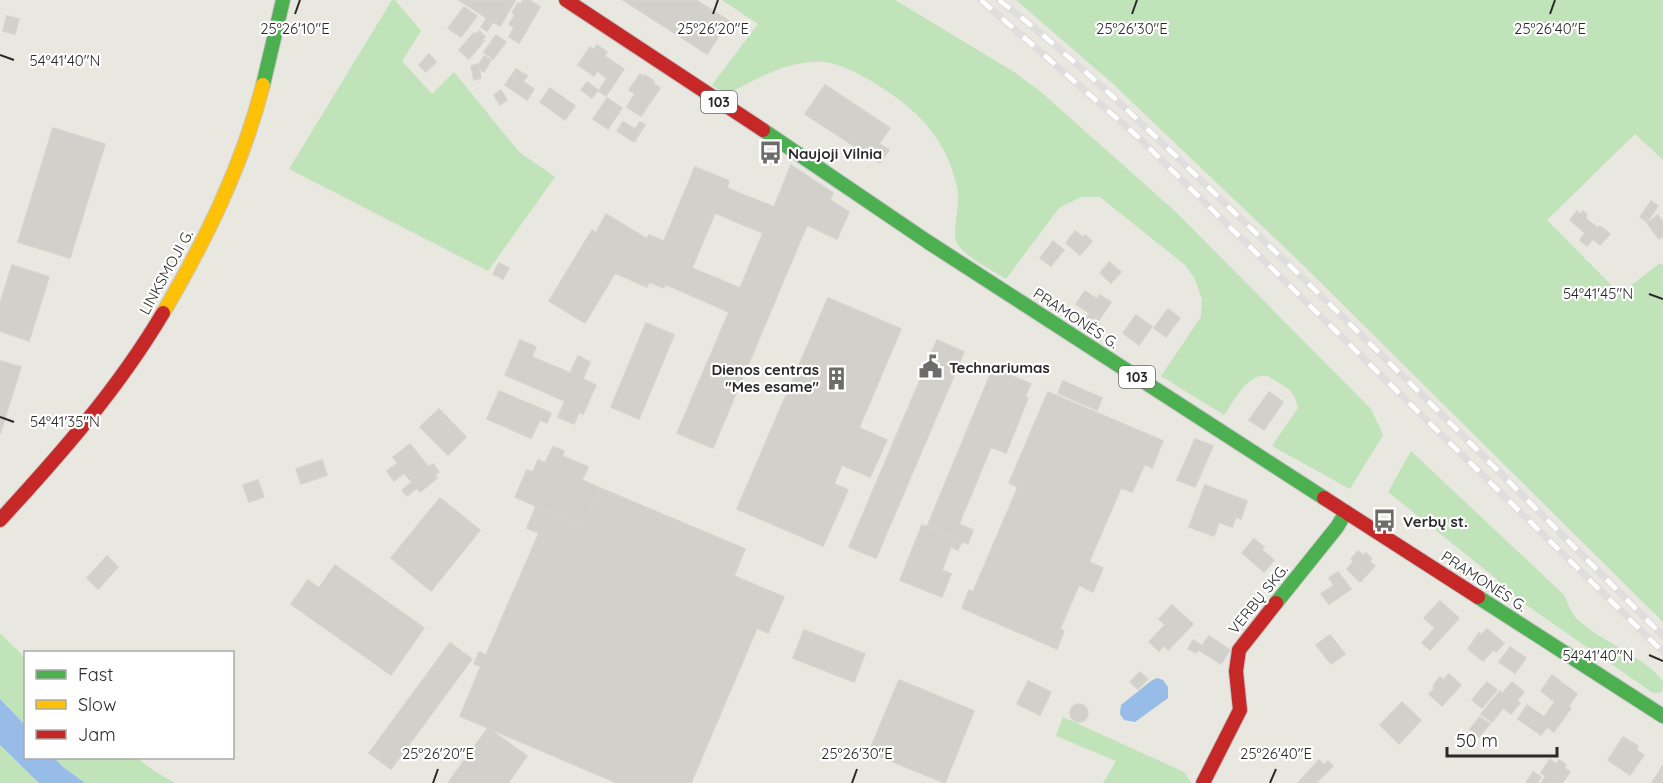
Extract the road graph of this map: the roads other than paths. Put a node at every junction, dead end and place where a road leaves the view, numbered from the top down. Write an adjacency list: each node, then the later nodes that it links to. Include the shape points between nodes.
1 (283, 0): 4 (main road, LINKSMOJI G., via 267,77 244,148 213,222 154,327 116,382)
2 (566, 0): 3 (main road, PRAMONĖS G. / 103, via 928,242)
3 (1346, 512): 5 (main road, PRAMONĖS G. / 103); 6 (main road, VERBŲ SKG., via 1239,650 1236,671 1240,710)
4 (0, 520)
5 (1663, 716)
6 (1203, 783)

